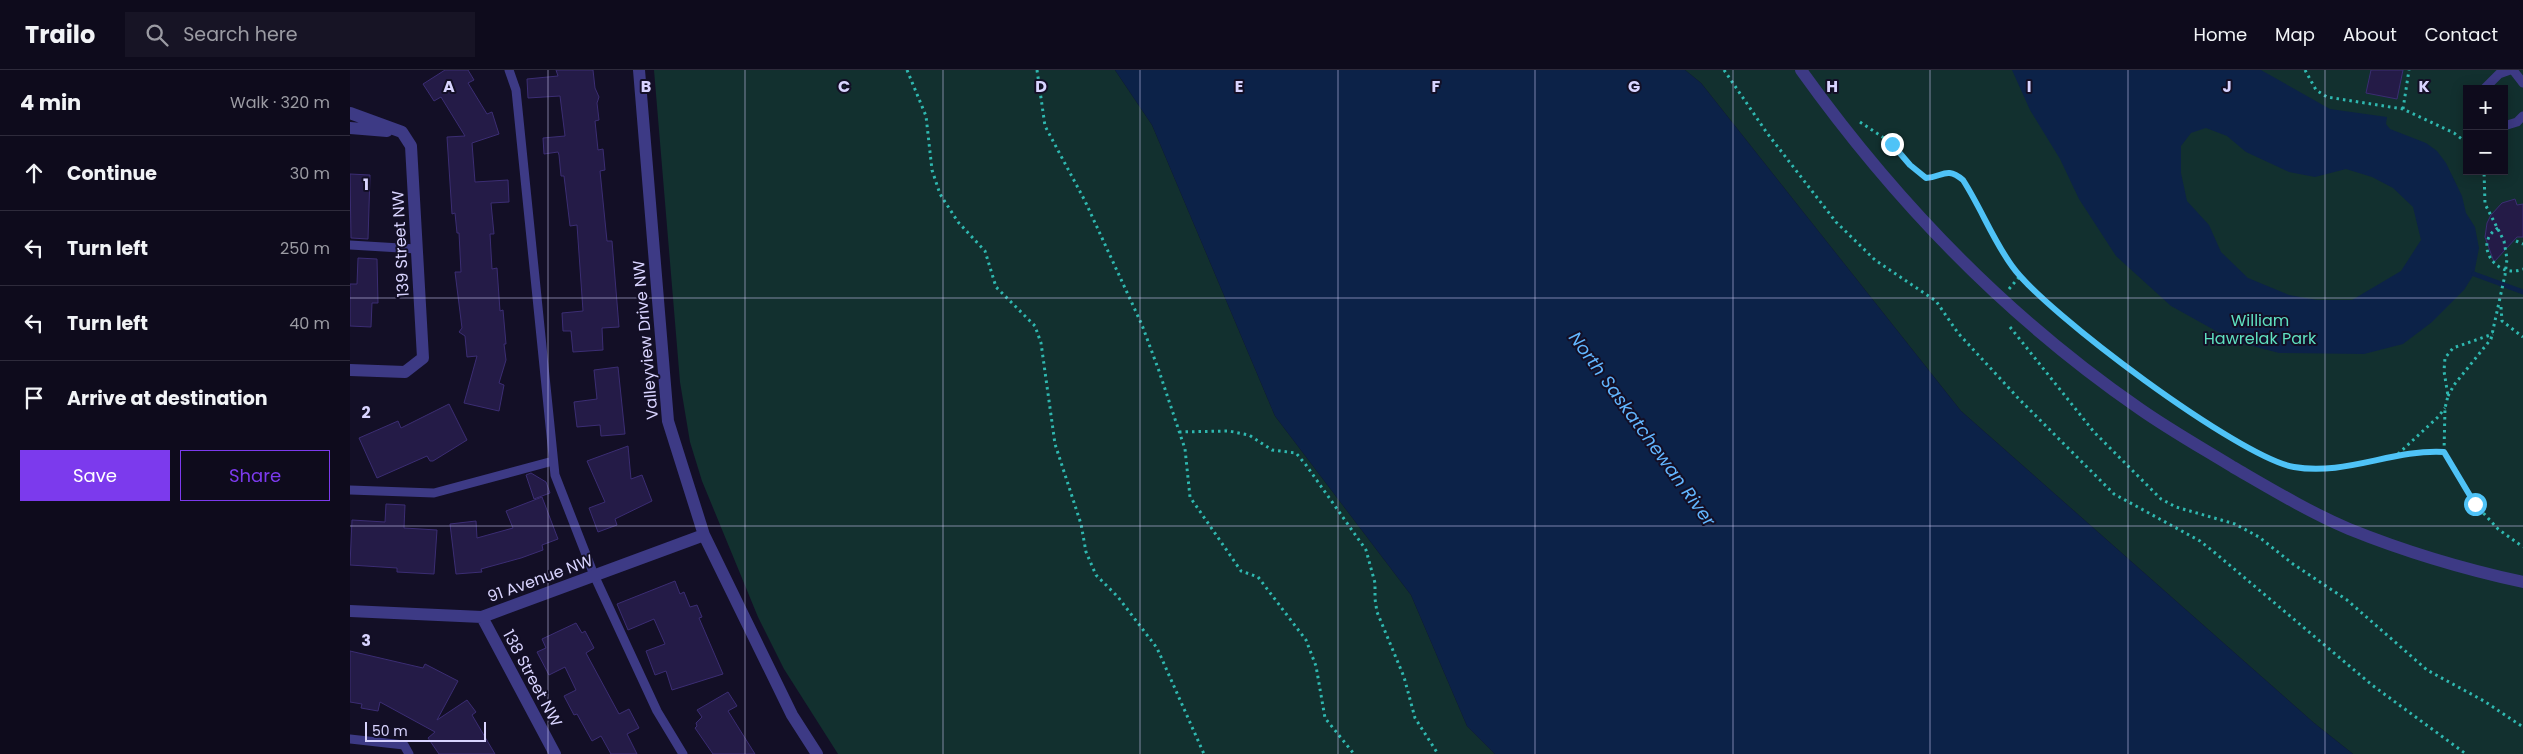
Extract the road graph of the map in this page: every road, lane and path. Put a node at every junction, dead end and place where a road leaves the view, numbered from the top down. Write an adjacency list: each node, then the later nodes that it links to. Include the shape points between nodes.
1 (509, 70): 40 (lane, via 516,90)
2 (639, 70): 42 (street, Valleyview Drive NW, via 668,420)
3 (907, 70): 54 (path, via 926,116 932,170 940,194 958,222 985,251 996,287 1035,326 1041,343 1055,444 1081,524 1086,552 1096,575 1118,597 1157,648)
4 (1037, 70): 37 (path, via 1045,126 1085,202 1142,325)
5 (1724, 70): 57 (path, via 1767,133 1836,222 1875,260 1936,300 1958,333 2019,400 2114,494 2200,541 2372,685)
6 (1800, 70): 45 (street, via 1856,143 1941,239 2032,325 2138,408 2288,498 2348,528 2444,563)
7 (2304, 70): 12 (path, via 2316,90 2327,97)
8 (2409, 70): 12 (path)
9 (2512, 70): 10 (lane); 11 (lane, via 2499,74)
10 (2523, 82)
11 (2488, 85)
12 (2403, 109): 19 (path)
13 (350, 113): 18 (street)
14 (2523, 116): 16 (lane)
15 (1855, 118): 28 (path, via 1892,144 1926,178 1945,172 1963,180)
16 (2508, 125)
17 (350, 128): 18 (street)
18 (402, 132): 25 (street, 139 Street NW, via 412,146)
19 (2463, 140)
20 (2484, 175): 21 (path, via 2485,204)
21 (2498, 228): 27 (path, via 2504,241); 27 (path, via 2489,236 2487,247 2494,264)
22 (2516, 241): 23 (path)
23 (2523, 244)
24 (350, 245): 25 (lane)
25 (417, 248): 34 (street, 139 Street NW, via 423,358 405,372)
26 (2523, 269): 27 (path)
27 (2506, 270): 30 (path)
28 (2020, 276): 29 (path); 39 (path, via 2133,370 2211,425 2266,457 2309,469 2336,468)
29 (2007, 290)
30 (2500, 301): 32 (path); 33 (path, via 2502,321)
31 (2006, 321): 48 (path, via 2094,432 2161,498 2176,507 2235,524 2260,537 2293,564 2347,600 2427,670)
32 (2493, 334): 35 (path); 35 (path, via 2453,348 2448,354 2444,371)
33 (2523, 337)
34 (350, 370)
35 (2448, 396): 36 (path)
36 (2444, 408): 38 (path); 39 (path)
37 (1179, 432): 55 (path, via 1190,497 1241,571 1258,577 1306,640 1316,666 1325,718); 56 (path, via 1229,431 1249,435 1272,450 1296,453 1306,465 1366,550 1375,582 1377,612 1404,677 1415,718)
38 (2444, 452): 39 (path); 43 (path, via 2475,504 2498,530)
39 (2398, 454)
40 (553, 461): 41 (lane, via 434,493); 44 (lane, via 555,475)
41 (350, 490)
42 (704, 535): 44 (street, 91 Avenue NW); 53 (street, Valleyview Drive NW, via 792,715)
43 (2523, 547)
44 (594, 576): 47 (street, 91 Avenue NW); 52 (lane, via 657,711)
45 (2523, 582)
46 (350, 611): 47 (street, 91 Avenue NW)
47 (482, 617): 51 (street, 138 Street NW)
48 (2523, 726)
49 (350, 739): 50 (lane, via 404,745)
50 (409, 754)
51 (555, 754)
52 (683, 754)
53 (817, 754)
54 (1204, 754)
55 (1354, 754)
56 (1438, 754)
57 (2466, 754)

